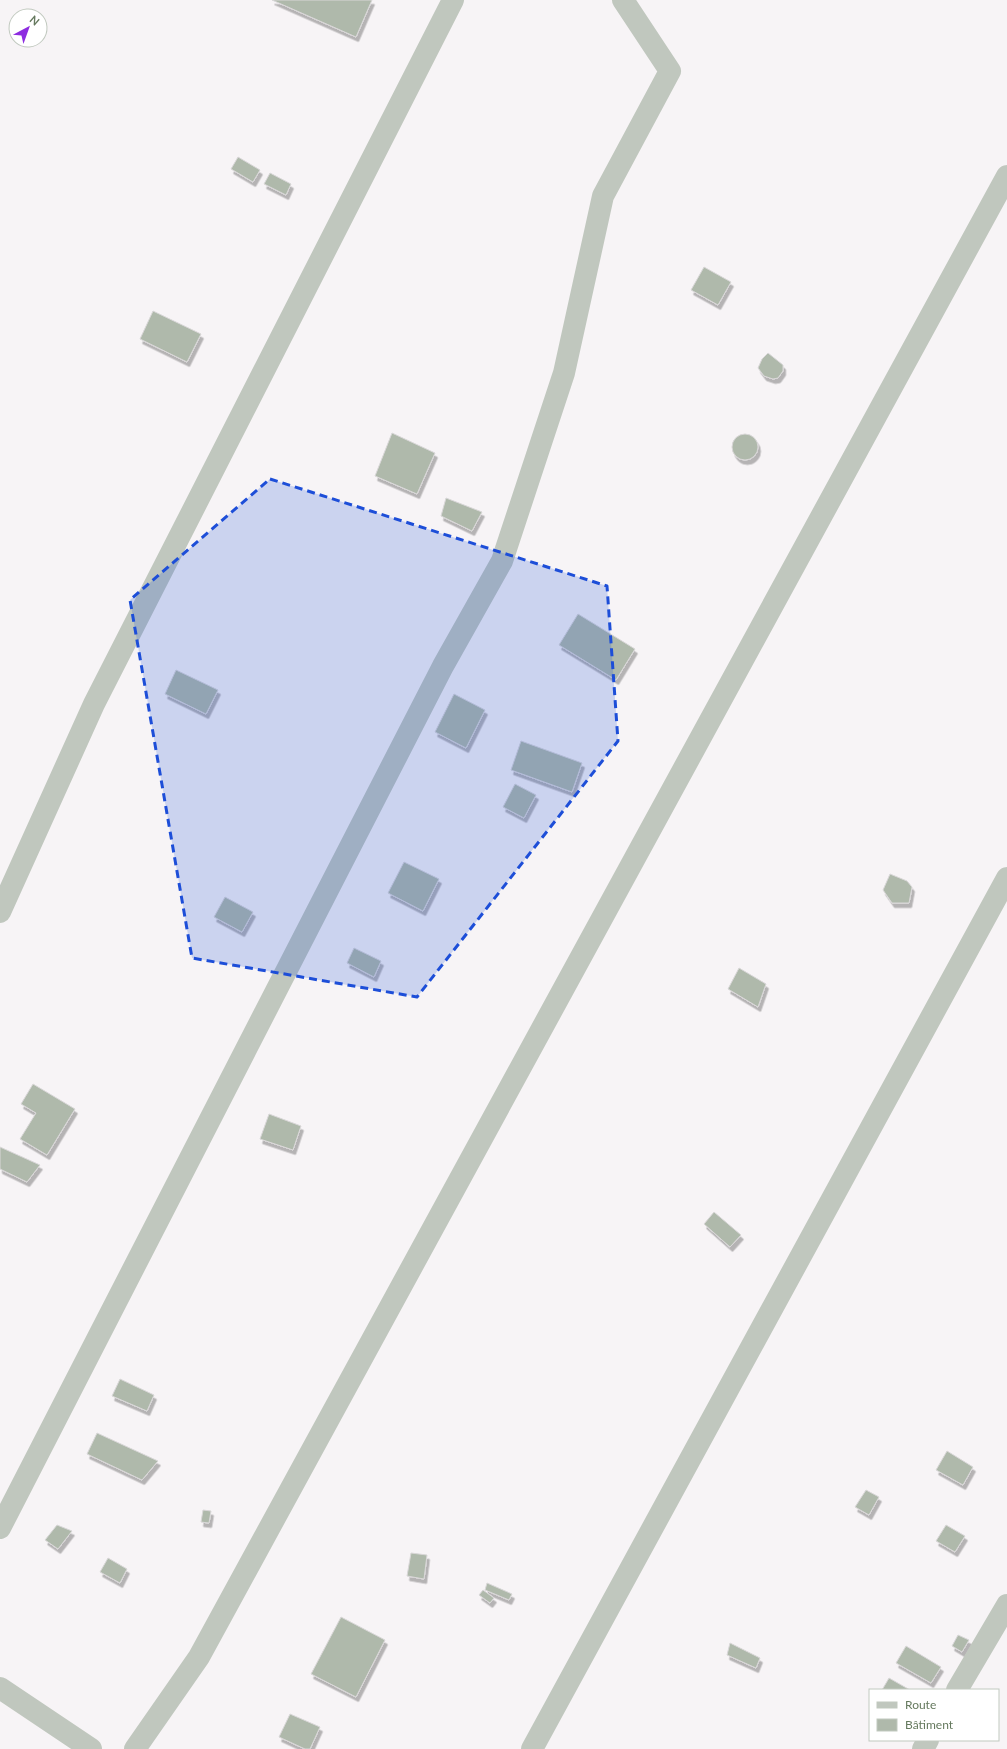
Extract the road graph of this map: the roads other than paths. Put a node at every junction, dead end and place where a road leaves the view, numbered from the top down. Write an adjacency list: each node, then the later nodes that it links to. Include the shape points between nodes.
1 (453, 0): 5 (street, via 94,704)
2 (623, 0): 6 (street, via 670,71 603,196 564,373 502,561 439,673)
3 (1007, 176): 11 (street, via 199,1657)
4 (1007, 878): 12 (street)
5 (0, 912)
6 (0, 1528)
7 (1007, 1606): 9 (street)
8 (0, 1688): 10 (street)
9 (959, 1689)
10 (91, 1749)
11 (135, 1749)
12 (532, 1749)

